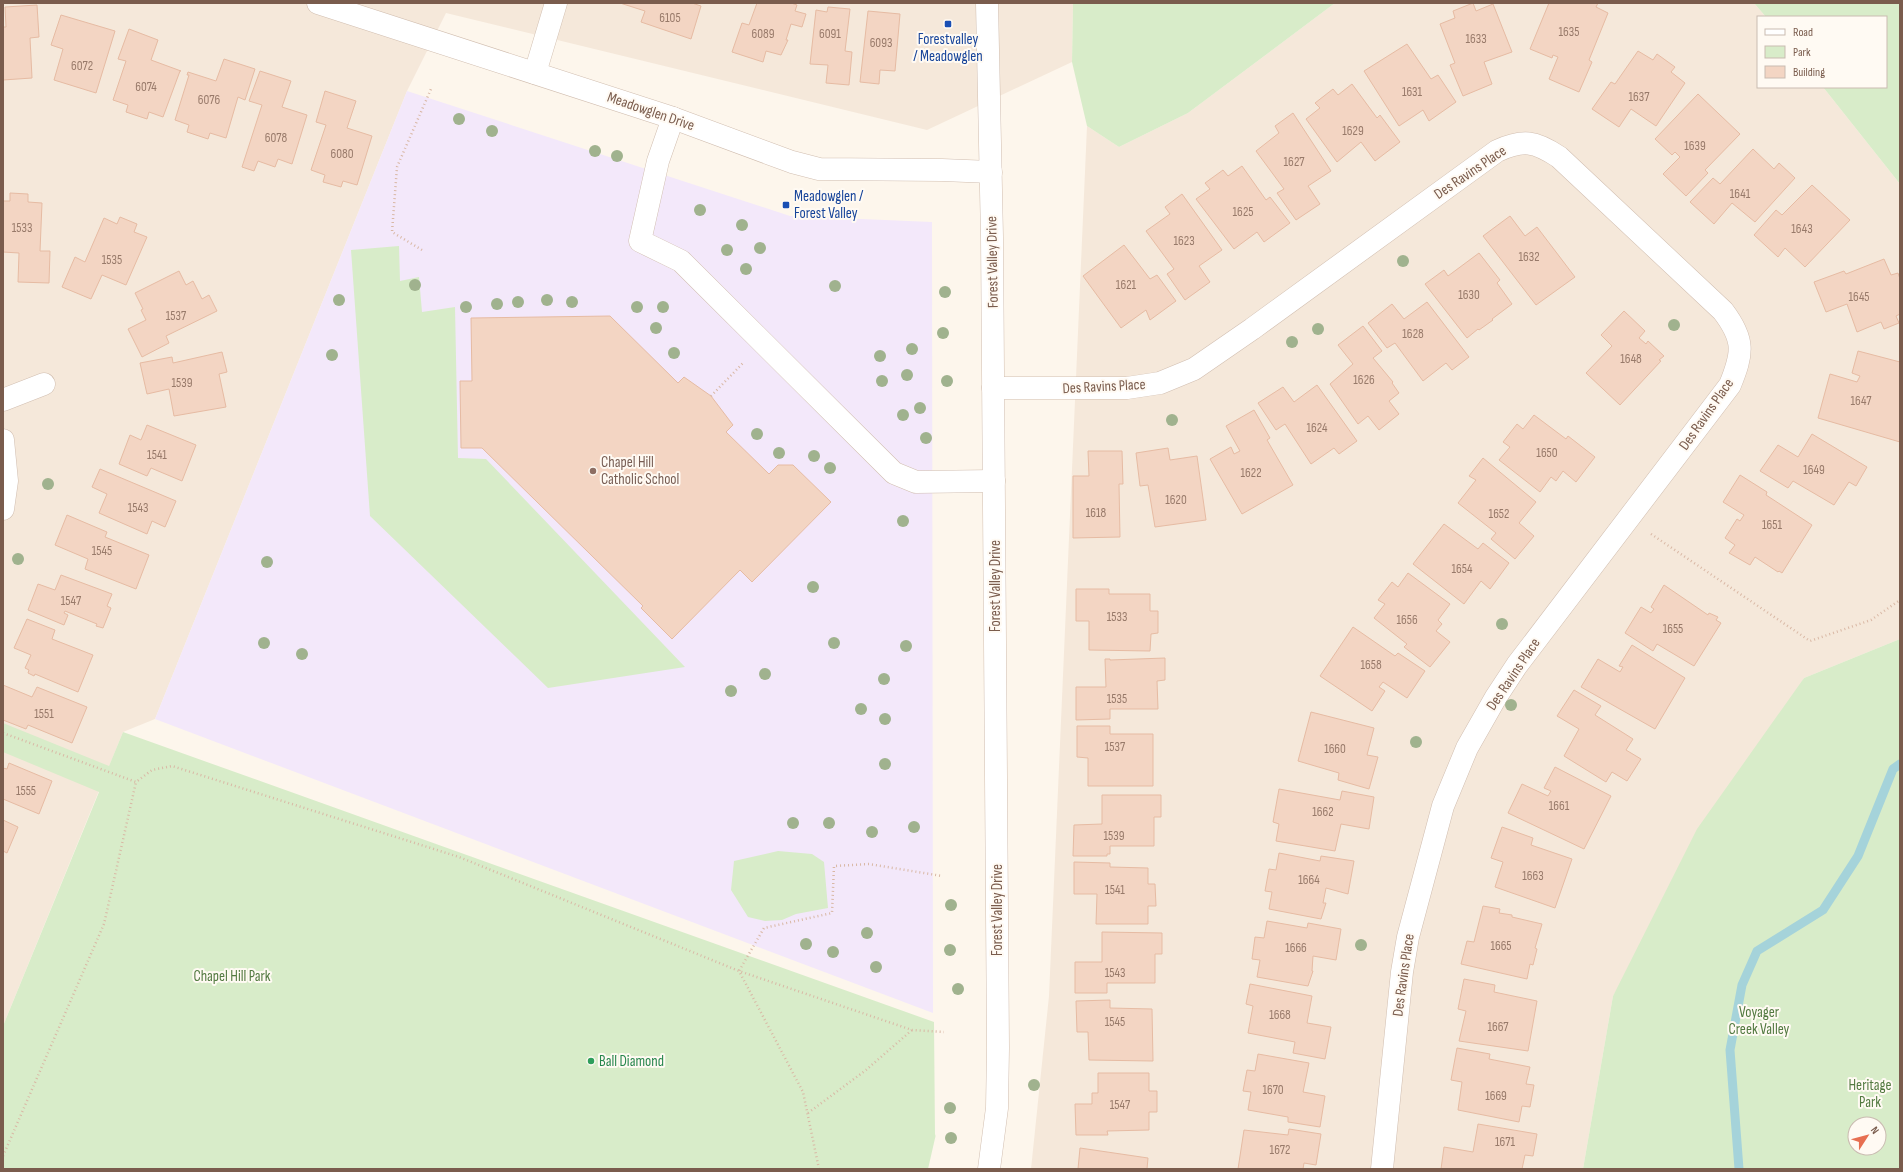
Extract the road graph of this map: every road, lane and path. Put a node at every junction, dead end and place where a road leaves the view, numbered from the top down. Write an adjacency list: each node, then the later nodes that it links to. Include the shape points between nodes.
1 (318, 3): 4 (street, Meadowglen Drive)
2 (556, 3): 4 (street)
3 (987, 3): 7 (street, Forest Valley Drive)
4 (535, 72): 6 (street, Meadowglen Drive)
5 (431, 89): 8 (path, via 396,167 392,232)
6 (673, 118): 7 (street, Meadowglen Drive, via 792,162 819,169); 9 (street, via 658,161 640,241 681,261)
7 (991, 172): 11 (street, Forest Valley Drive)
8 (422, 250)
9 (763, 344): 12 (path); 15 (street, via 894,473 916,482)
10 (44, 384): 13 (street)
11 (993, 388): 15 (street, Forest Valley Drive); 17 (street, Des Ravins Place, via 1127,388 1160,383 1194,369 1497,151 1511,144 1527,142 1544,147 1559,157 1718,306 1733,325 1740,342 1738,364 1730,386)
12 (711, 396)
13 (3, 400)
14 (3, 440): 16 (street, via 7,481)
15 (994, 481): 28 (street, Forest Valley Drive, via 998,1048 997,1108)
16 (3, 509)
17 (1628, 519): 18 (path, via 1810,641 1871,620); 29 (street, Des Ravins Place, via 1496,696 1467,748 1442,806 1408,937 1402,972)
18 (1900, 600)
19 (3, 733): 20 (path)
20 (136, 782): 22 (path, via 152,770 172,766 459,857); 26 (path, via 104,924)
21 (942, 876): 22 (path, via 869,864 834,866 832,912 764,928)
22 (739, 971): 23 (path); 25 (path, via 803,1092)
23 (912, 1030): 24 (path); 25 (path, via 866,1070)
24 (944, 1032)
25 (808, 1113): 27 (path)
26 (3, 1156)
27 (819, 1169)
28 (989, 1169)
29 (1382, 1169)

